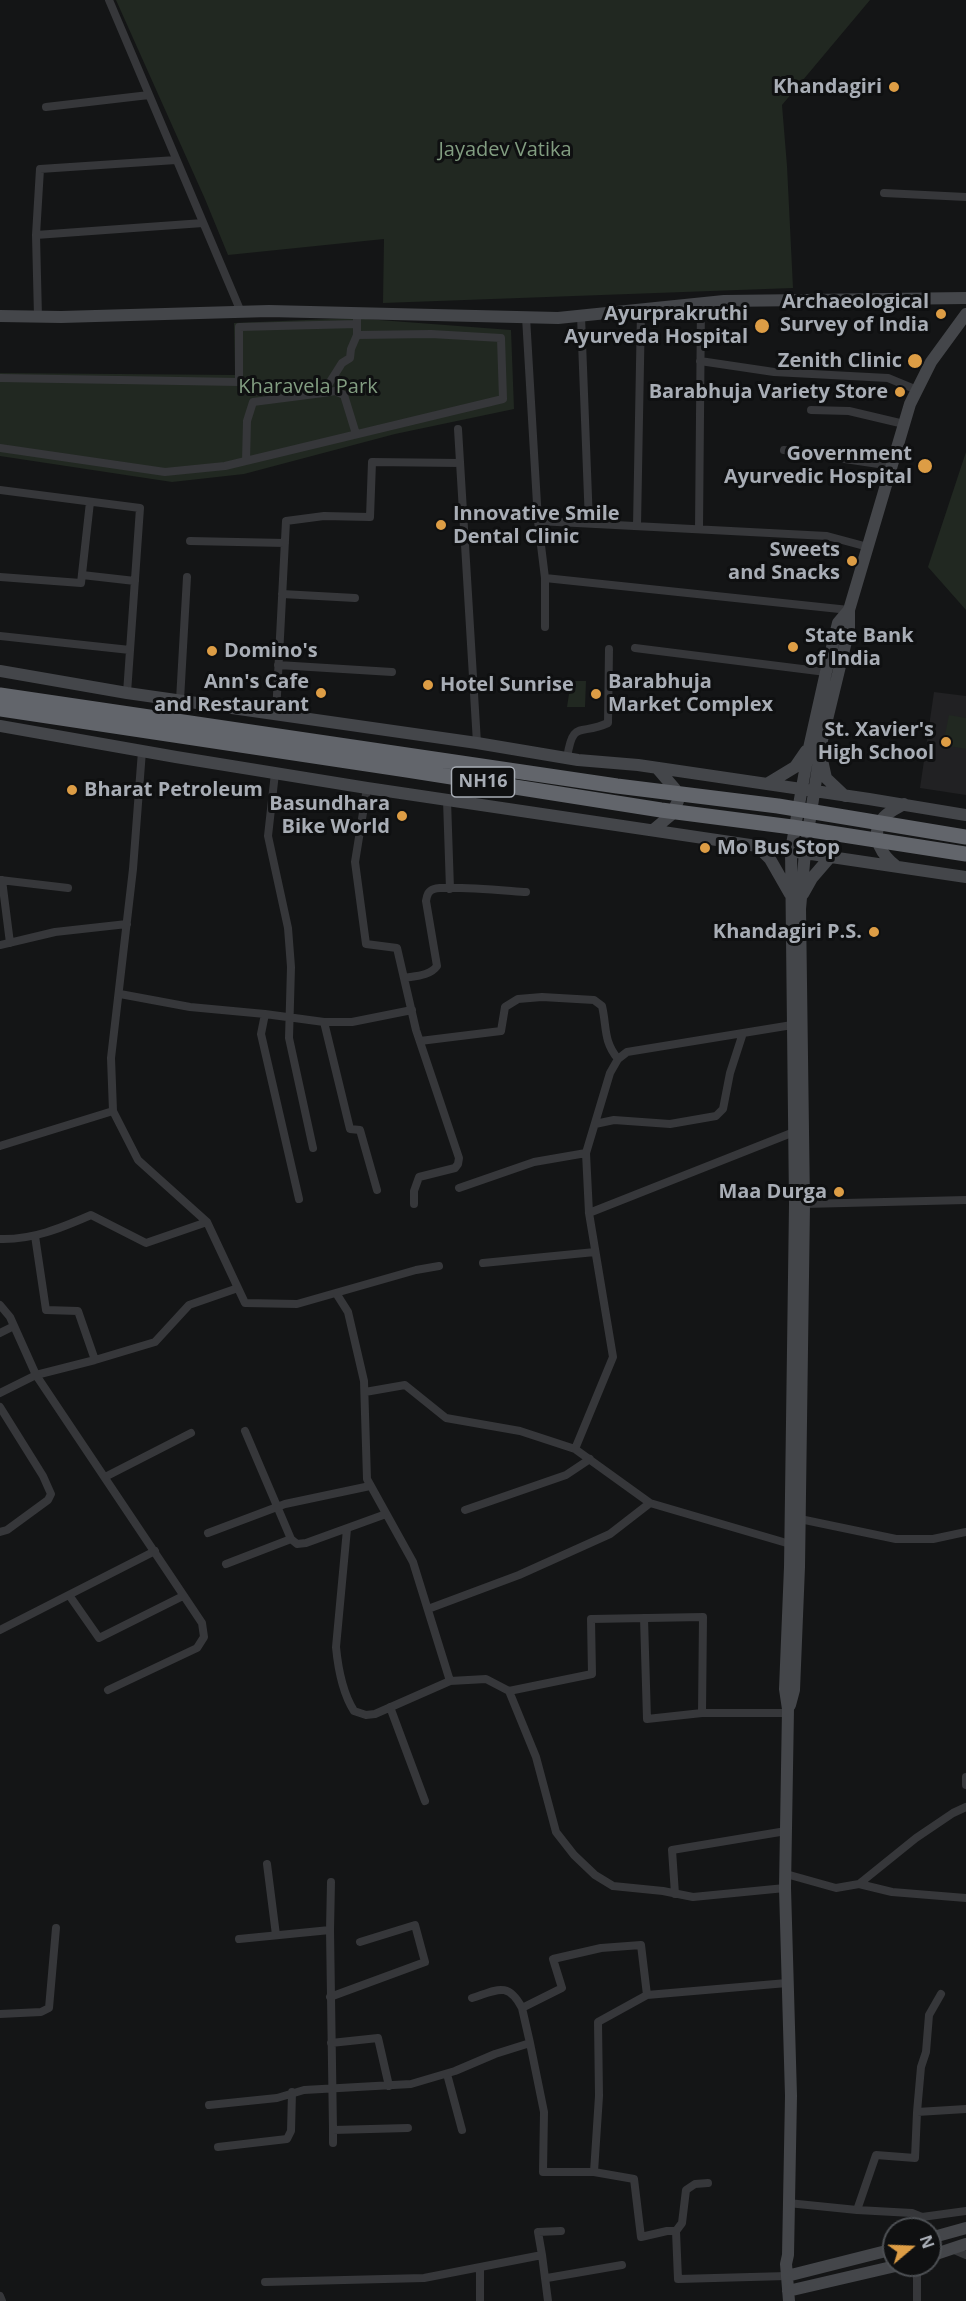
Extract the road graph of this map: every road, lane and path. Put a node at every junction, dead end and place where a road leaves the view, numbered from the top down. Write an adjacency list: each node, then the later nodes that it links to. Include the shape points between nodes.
1 (109, 0): 2 (street)
2 (148, 95): 3 (street); 4 (street)
3 (46, 107)
4 (176, 160): 7 (street); 8 (street, via 40,169)
5 (884, 193): 6 (street)
6 (966, 197)
7 (202, 223): 8 (street); 12 (street)
8 (36, 235): 16 (street)
9 (966, 297): 10 (street)
10 (701, 303): 11 (street); 20 (street)
11 (641, 310): 15 (street); 37 (street)
12 (241, 312): 16 (street); 18 (street)
13 (966, 314): 22 (street)
14 (0, 316): 16 (street)
15 (581, 316): 17 (street); 36 (street)
16 (38, 317)
17 (526, 317): 18 (street); 35 (street)
18 (357, 318): 19 (street); 21 (street, via 239,327 239,382)
19 (357, 335): 23 (street, via 350,358 342,363); 27 (street, via 501,338 503,399)
20 (700, 362): 22 (street, via 774,372 888,378); 38 (street)
21 (0, 378)
22 (917, 390): 25 (street)
23 (323, 393): 27 (street, via 344,394); 30 (street, via 253,402 247,421)
24 (811, 410): 25 (street, via 849,411)
25 (904, 424): 32 (street)
26 (458, 429): 31 (street)
27 (356, 434): 30 (street)
28 (0, 448): 30 (street, via 165,472)
29 (784, 450): 32 (street)
30 (246, 461)
31 (460, 463): 40 (street, via 372,462 370,517 324,516 286,522); 65 (street)
32 (892, 466): 41 (street)
33 (0, 490): 34 (street)
34 (90, 501): 42 (street); 46 (street, via 140,508)
35 (538, 521): 36 (street); 45 (street)
36 (589, 523): 37 (street)
37 (637, 526): 38 (street)
38 (699, 529): 41 (street, via 827,536)
39 (189, 541): 40 (street)
40 (285, 543): 47 (street)
41 (868, 547): 49 (street)
42 (81, 575): 43 (street, via 81,583); 46 (street)
43 (0, 577)
44 (187, 577): 61 (street)
45 (545, 578): 49 (street); 50 (street)
46 (135, 581): 54 (street)
47 (282, 594): 48 (street); 55 (street)
48 (355, 598)
49 (849, 610): 58 (street, via 838,623); 67 (street, via 849,629)
50 (545, 627)
51 (0, 636): 54 (street)
52 (636, 648): 58 (street)
53 (609, 650): 68 (street, via 608,723 574,732)
54 (130, 651): 59 (street)
55 (278, 664): 57 (street); 63 (street)
56 (0, 671): 59 (street)
57 (392, 672)
58 (826, 672): 67 (street)
59 (128, 693): 61 (street)
60 (0, 695): 80 (highway, NH16, bridge, via 778,806)
61 (180, 700): 63 (street)
62 (0, 709): 84 (highway, NH16, bridge)
63 (276, 714): 65 (street)
64 (0, 726): 66 (street)
65 (477, 743): 68 (street)
66 (142, 751): 70 (street); 93 (street)
67 (814, 751): 71 (street); 73 (street); 74 (street); 75 (street, via 826,778)
68 (567, 758): 69 (street)
69 (657, 768): 71 (street); 79 (street, via 675,789 678,801 671,815)
70 (275, 773): 72 (street); 101 (street, via 268,836 288,928)
71 (767, 784): 73 (street)
72 (368, 788): 76 (street); 96 (street, via 355,862 366,944 397,948)
73 (801, 790): 74 (street); 82 (street)
74 (815, 792): 75 (street); 83 (street)
75 (845, 796): 77 (street)
76 (447, 800): 79 (street); 90 (street)
77 (904, 804): 78 (street); 86 (street, via 881,820 878,830 882,853)
78 (966, 815)
79 (653, 830): 81 (street)
80 (966, 837)
81 (757, 846): 82 (street); 92 (street)
82 (791, 850): 83 (street); 92 (street)
83 (805, 852): 85 (street); 92 (street)
84 (966, 854)
85 (831, 856): 86 (street); 92 (street)
86 (897, 867): 87 (street)
87 (966, 877)
88 (1, 880): 89 (street); 94 (street)
89 (68, 888)
90 (450, 888): 91 (street); 96 (street, via 432,890 426,900 437,966 433,971)
91 (526, 892)
92 (796, 896): 98 (street)
93 (126, 924): 94 (street, via 55,932); 97 (street)
94 (10, 943): 95 (street)
95 (0, 945)
96 (404, 978): 99 (street)
97 (120, 994): 100 (street, via 190,1008); 107 (street, via 111,1058)
98 (797, 998): 103 (street); 118 (street)
99 (411, 1010): 102 (street, via 352,1022); 105 (street)
100 (265, 1014): 101 (street); 115 (street, via 261,1034)
101 (290, 1017): 102 (street); 111 (street, via 289,1038)
102 (324, 1022): 114 (street, via 350,1129 360,1130)
103 (792, 1025): 104 (street); 109 (street)
104 (743, 1033): 106 (street, via 627,1052); 108 (street, via 723,1109 716,1116 670,1124 614,1120)
105 (420, 1041): 106 (street, via 501,1031 505,1007 518,999 594,1000 602,1006 607,1042); 117 (street, via 459,1158 455,1168 419,1177)
106 (618, 1059): 108 (street, via 610,1072)
107 (113, 1111): 110 (street); 120 (street, via 138,1160)
108 (595, 1124): 112 (street)
109 (794, 1132): 119 (street); 140 (street)
110 (0, 1146)
111 (313, 1148)
112 (586, 1154): 113 (street, via 534,1161); 119 (street)
113 (459, 1188)
114 (376, 1190)
115 (299, 1199)
116 (966, 1200): 118 (street)
117 (414, 1204)
118 (804, 1204): 140 (street)
119 (589, 1213): 123 (street)
120 (207, 1222): 121 (street, via 146,1243 91,1215); 126 (street)
121 (36, 1236): 122 (street); 131 (street, via 46,1310 78,1311)
122 (0, 1239)
123 (595, 1252): 124 (street); 138 (street, via 613,1357)
124 (483, 1263)
125 (439, 1266): 127 (street)
126 (238, 1288): 127 (street, via 245,1303 297,1304); 131 (street, via 189,1305 155,1341)
127 (336, 1293): 134 (street, via 348,1312)
128 (0, 1305): 129 (street)
129 (14, 1326): 130 (street); 132 (street)
130 (0, 1334)
131 (95, 1360): 132 (street)
132 (36, 1375): 133 (street); 141 (street)
133 (0, 1392)
134 (365, 1392): 138 (street, via 405,1385 446,1418 520,1431); 142 (street)
135 (0, 1407): 149 (street, via 51,1494 48,1500)
136 (245, 1431): 144 (street)
137 (191, 1433): 141 (street)
138 (575, 1449): 139 (street)
139 (590, 1459): 143 (street); 145 (street, via 566,1475)
140 (795, 1466): 147 (street); 153 (street)
141 (105, 1477): 154 (street)
142 (370, 1486): 144 (street); 146 (street)
143 (650, 1503): 153 (street); 158 (street, via 610,1534 519,1575)
144 (277, 1508): 151 (street); 152 (street)
145 (465, 1510)
146 (386, 1514): 148 (street); 158 (street, via 413,1562)
147 (800, 1519): 150 (street, via 896,1539 933,1539); 165 (street, via 794,1690)
148 (347, 1528): 152 (street, via 306,1543 297,1544); 164 (street, via 336,1647 338,1666 354,1711 366,1715)
149 (0, 1532)
150 (966, 1532)
151 (208, 1533)
152 (291, 1539): 155 (street)
153 (790, 1544): 165 (street, via 784,1689)
154 (155, 1551): 156 (street); 157 (street)
155 (226, 1564)
156 (69, 1595): 157 (street, via 99,1638); 160 (street)
157 (183, 1596): 162 (street, via 202,1623 204,1637 197,1648)
158 (428, 1609): 161 (street)
159 (644, 1618): 163 (street, via 591,1619 592,1674); 166 (street, via 703,1617); 166 (street, via 647,1719)
160 (0, 1630)
161 (450, 1681): 163 (street, via 486,1679); 164 (street)
162 (108, 1690)
163 (509, 1691): 177 (street, via 536,1757 556,1832 574,1855 613,1886)
164 (390, 1707): 169 (street)
165 (788, 1711): 166 (street); 171 (street)
166 (702, 1713)
167 (966, 1777): 168 (street)
168 (966, 1785)
169 (425, 1801)
170 (966, 1807): 175 (street, via 916,1838)
171 (786, 1831): 173 (street); 177 (street, via 672,1850)
172 (267, 1864): 181 (street)
173 (786, 1874): 175 (street, via 836,1888); 176 (street)
174 (330, 1882): 180 (street)
175 (859, 1884): 178 (street, via 892,1892)
176 (785, 1888): 177 (street, via 693,1897); 184 (street)
177 (675, 1894)
178 (966, 1898)
179 (56, 1928): 190 (street, via 49,2008)
180 (330, 1930): 181 (street); 187 (street)
181 (276, 1935): 182 (street)
182 (239, 1939)
183 (360, 1942): 187 (street, via 415,1924 425,1962)
184 (788, 1983): 186 (street); 207 (street)
185 (941, 1994): 199 (street, via 929,2015)
186 (647, 1995): 189 (street, via 641,1945 601,1948 553,1959 562,1988); 205 (street, via 598,2022)
187 (330, 1997): 191 (street)
188 (472, 1998): 189 (street, via 509,1990)
189 (522, 2008): 192 (street)
190 (0, 2014)
191 (331, 2043): 194 (street, via 378,2038); 195 (street)
192 (530, 2043): 193 (street); 205 (street, via 544,2112 543,2172)
193 (447, 2074): 194 (street); 202 (street)
194 (389, 2086): 195 (street)
195 (332, 2087): 196 (street); 201 (street)
196 (292, 2092): 197 (street, via 277,2098); 204 (street, via 291,2131 287,2139)
197 (209, 2105)
198 (966, 2109): 199 (street)
199 (917, 2112): 208 (street, via 915,2158 876,2155)
200 (408, 2128): 201 (street)
201 (333, 2130): 203 (street)
202 (462, 2130)
203 (333, 2143)
204 (218, 2147)
205 (594, 2172): 213 (street, via 634,2179 641,2237)
206 (708, 2182): 213 (street, via 686,2190)
207 (788, 2203): 208 (street); 224 (street)
208 (857, 2210): 210 (street)
209 (966, 2211): 210 (street)
210 (922, 2217)
211 (966, 2228): 214 (street)
212 (561, 2231): 219 (street, via 538,2232)
213 (676, 2231): 224 (street, via 678,2279)
214 (942, 2235)
215 (966, 2244): 216 (street)
216 (952, 2249): 218 (street); 220 (street)
217 (882, 2252): 224 (street)
218 (942, 2252)
219 (542, 2255): 222 (street); 226 (street)
220 (966, 2255)
221 (622, 2265): 226 (street)
222 (480, 2268): 227 (street, via 424,2278); 231 (street)
223 (882, 2270): 229 (street)
224 (790, 2275): 229 (street)
225 (916, 2277): 233 (street)
226 (547, 2278): 232 (street)
227 (265, 2282)
228 (0, 2296): 230 (street)
229 (791, 2296)
230 (2, 2301)
231 (480, 2301)
232 (548, 2301)
233 (917, 2301)

